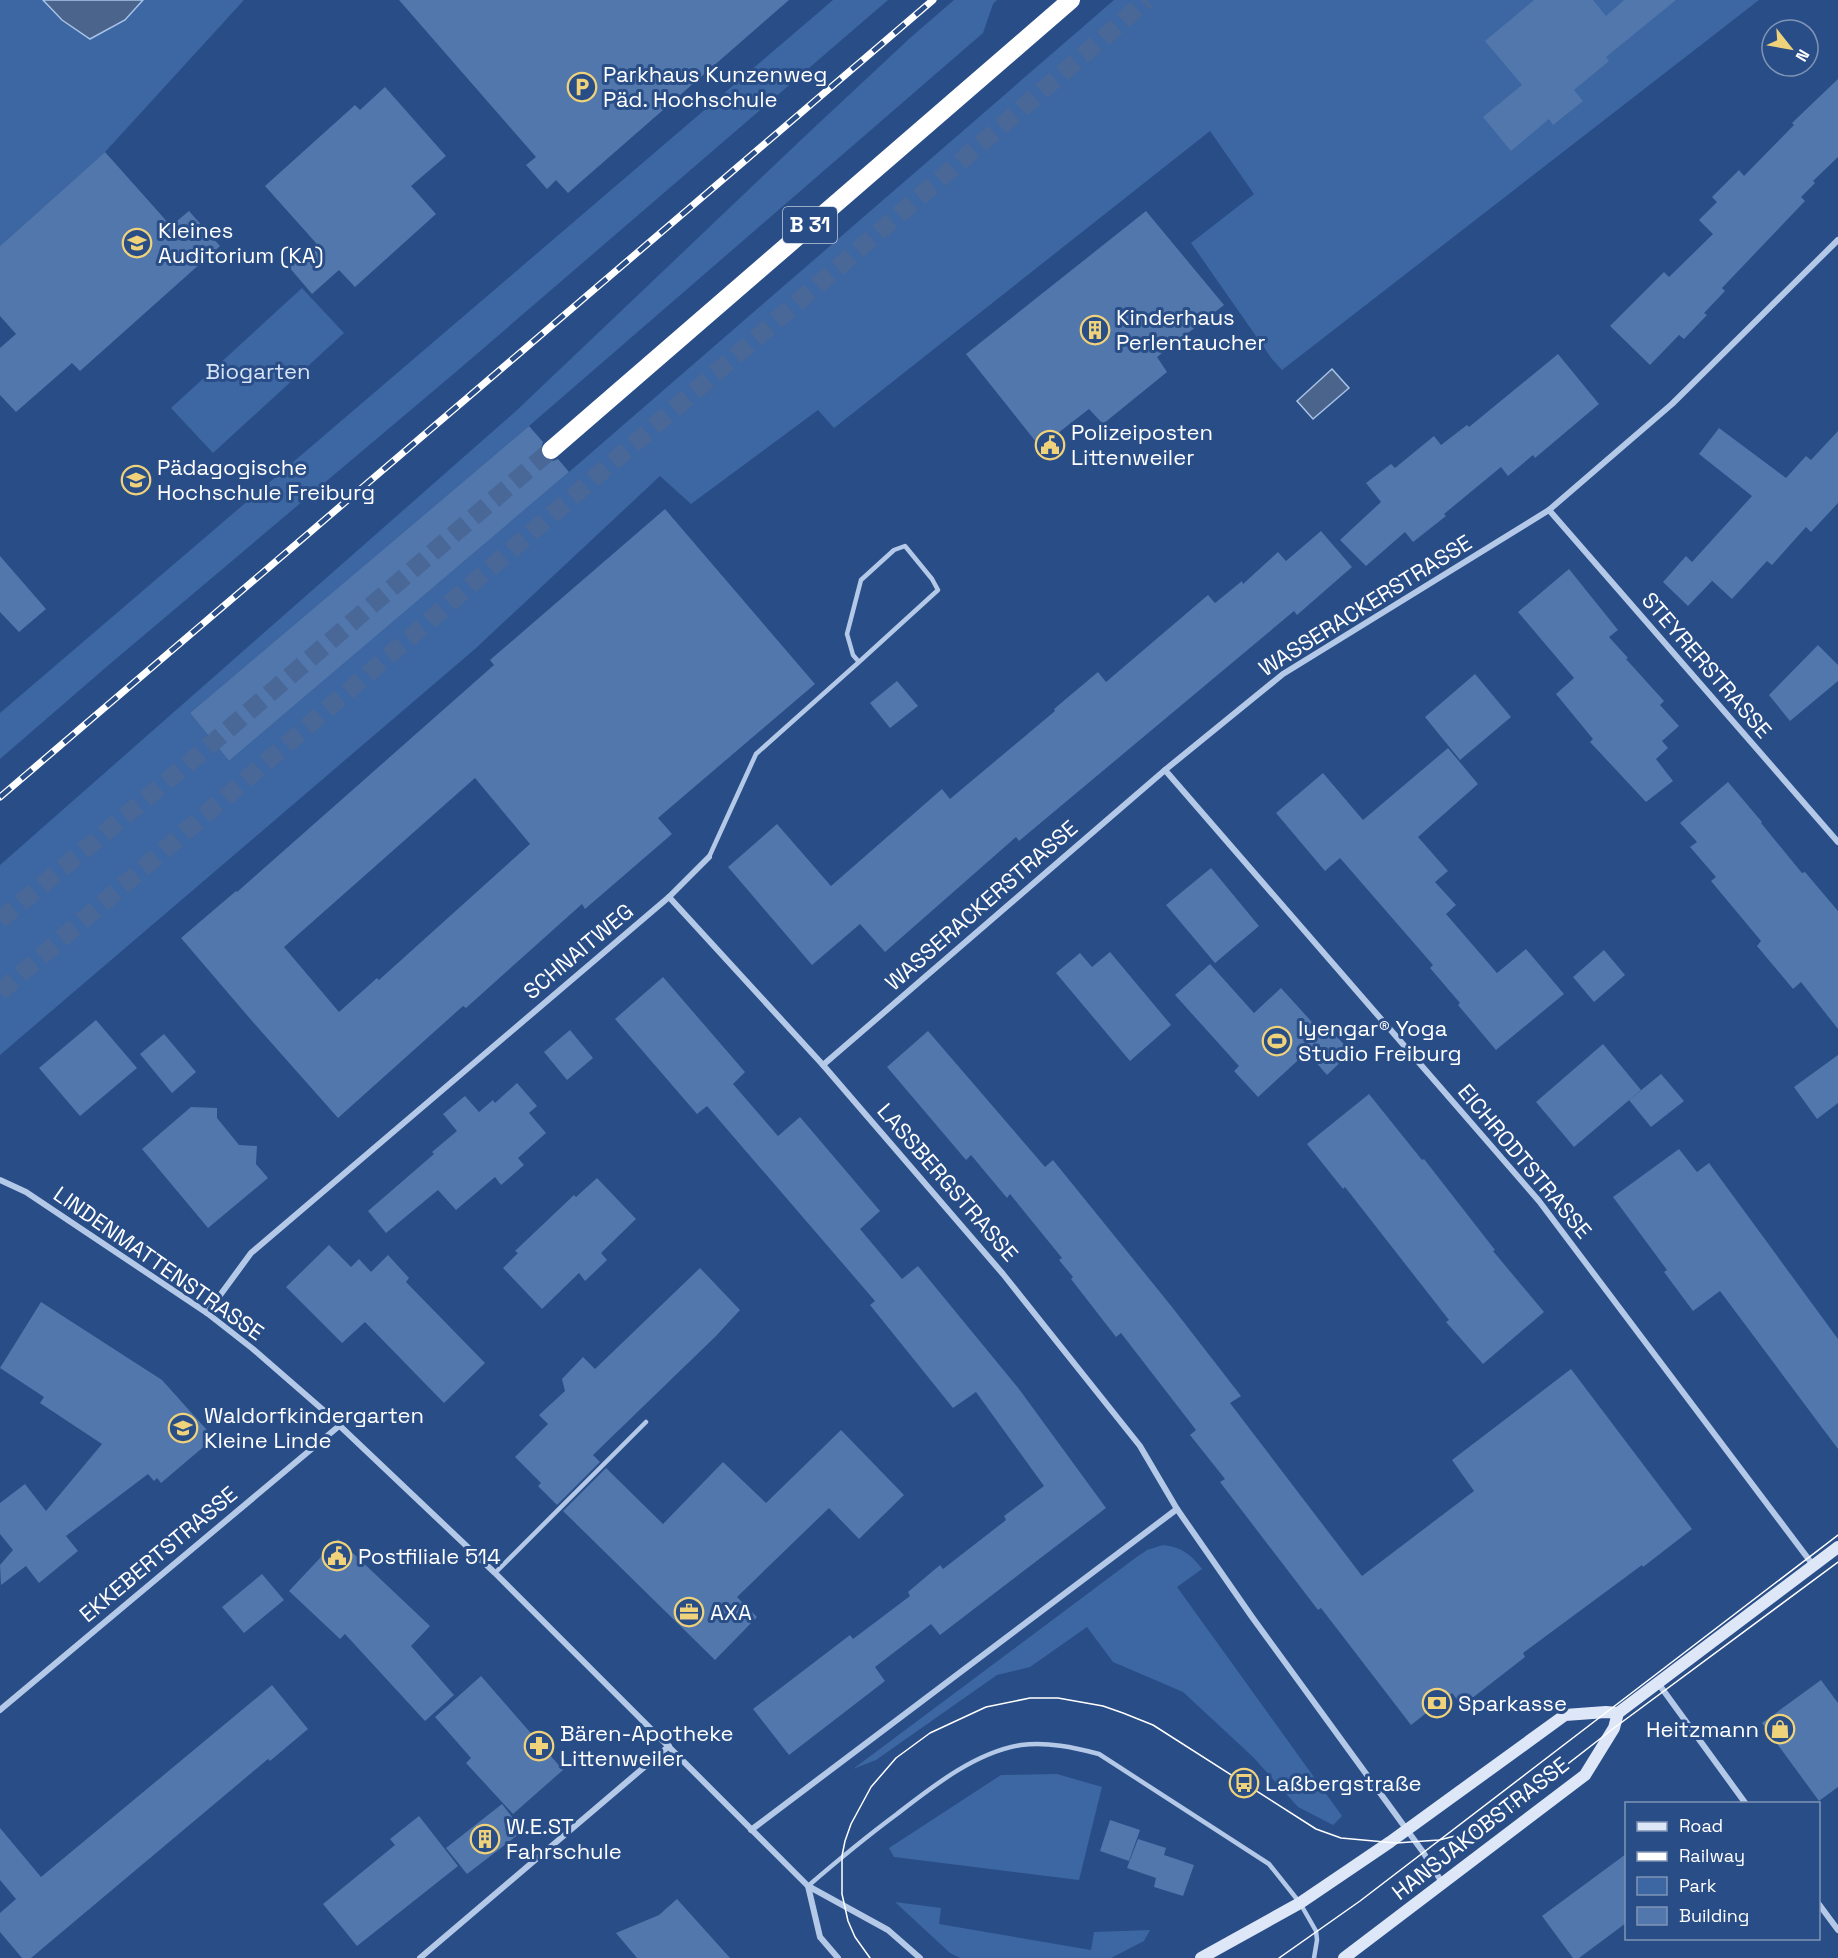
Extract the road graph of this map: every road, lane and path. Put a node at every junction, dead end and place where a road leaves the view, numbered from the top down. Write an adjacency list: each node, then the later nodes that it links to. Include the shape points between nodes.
1 (1071, 0): 3 (highway, B 31)
2 (1838, 240): 4 (street, WASSERACKERSTRASSE, via 1672,404)
3 (551, 450)
4 (1549, 510): 6 (street, WASSERACKERSTRASSE, via 1283,674); 7 (street, STEYRERSTRASSE)
5 (860, 662): 5 (lane, SCHNAITWEG, via 938,590 905,546 894,550 861,580 847,634 853,655); 8 (lane, SCHNAITWEG, via 756,754)
6 (1165, 770): 10 (street, WASSERACKERSTRASSE); 17 (street, EICHRODTSTRASSE, via 1539,1201)
7 (1838, 842)
8 (709, 857): 9 (street, SCHNAITWEG)
9 (669, 897): 10 (street, LASSBERGSTRASSE); 12 (street, SCHNAITWEG, via 251,1253)
10 (823, 1065): 15 (street, LASSBERGSTRASSE, via 1004,1275 1140,1446)
11 (0, 1180): 12 (street, LINDENMATTENSTRASSE, via 26,1192)
12 (207, 1313): 14 (street, LINDENMATTENSTRASSE)
13 (646, 1422): 18 (lane)
14 (339, 1426): 18 (street, LINDENMATTENSTRASSE); 20 (street, EKKEBERTSTRASSE)
15 (1177, 1509): 24 (street); 25 (street, LASSBERGSTRASSE)
16 (1838, 1547): 17 (street, HANSJAKOBSTRASSE)
17 (1813, 1565): 19 (street, HANSJAKOBSTRASSE)
18 (495, 1573): 22 (street, LINDENMATTENSTRASSE)
19 (1657, 1682): 21 (street, HANSJAKOBSTRASSE); 23 (street)
20 (0, 1710)
21 (1618, 1713): 25 (street, HANSJAKOBSTRASSE, via 1565,1715); 26 (street, HANSJAKOBSTRASSE, via 1614,1728 1585,1776)
22 (669, 1746): 24 (street, LINDENMATTENSTRASSE); 31 (street)
23 (1745, 1802)
24 (751, 1830): 27 (street, LINDENMATTENSTRASSE)
25 (1407, 1830): 26 (street, LASSBERGSTRASSE); 28 (street, HANSJAKOBSTRASSE)
26 (1443, 1884): 36 (street, HANSJAKOBSTRASSE)
27 (808, 1886): 28 (lane, via 921,1796 978,1758 1021,1745 1044,1744 1072,1746 1099,1754 1269,1864); 32 (street, via 820,1937); 33 (street, LINDENMATTENSTRASSE, via 888,1930)
28 (1300, 1904): 34 (street, HANSJAKOBSTRASSE); 35 (lane, via 1316,1931)
29 (1820, 1906): 30 (street)
30 (1838, 1930)
31 (420, 1958)
32 (838, 1958)
33 (920, 1958)
34 (1201, 1958)
35 (1314, 1958)
36 (1344, 1958)

